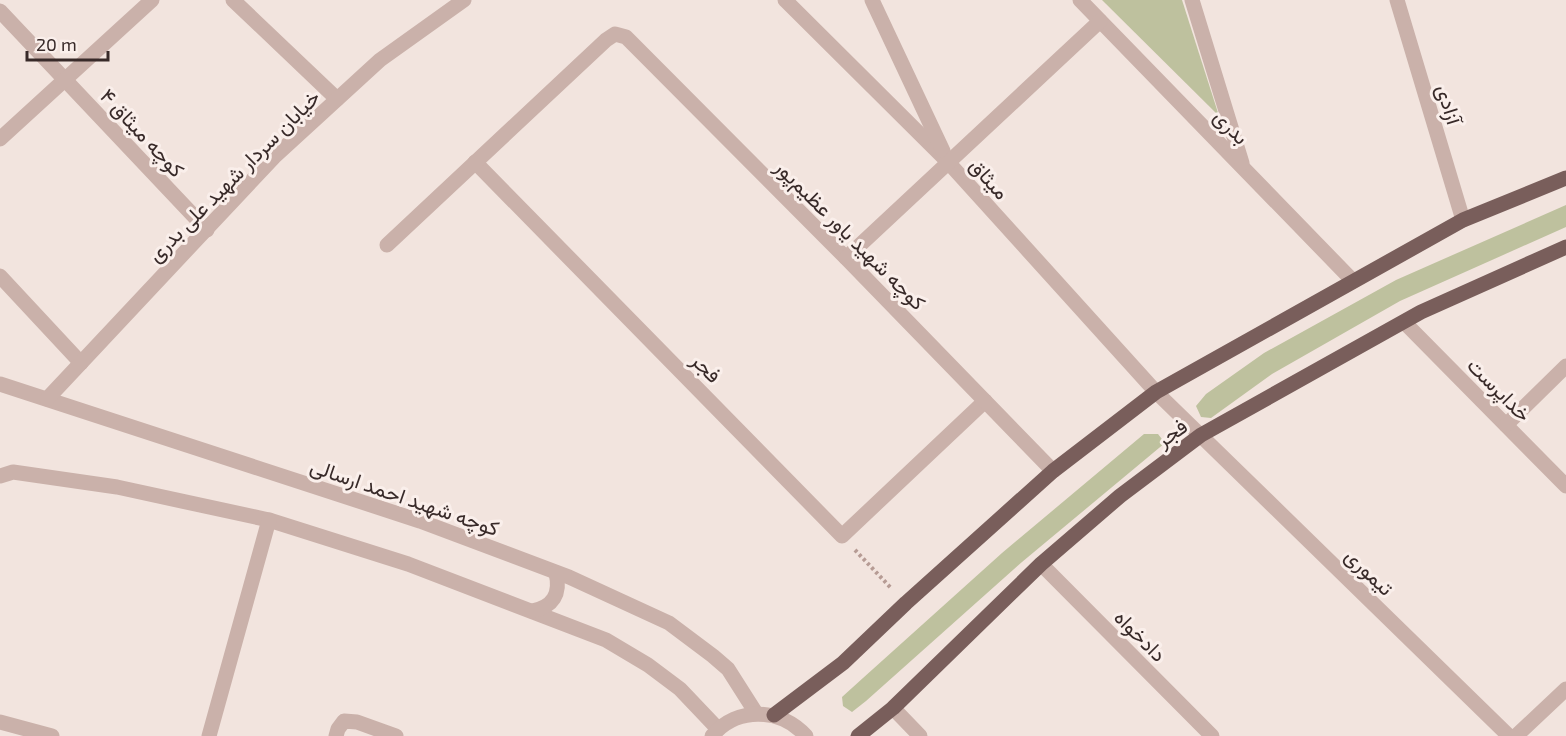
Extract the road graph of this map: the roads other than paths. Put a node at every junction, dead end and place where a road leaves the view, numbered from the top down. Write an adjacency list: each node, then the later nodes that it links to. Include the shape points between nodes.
1 (152, 0): 11 (street)
2 (233, 0): 12 (street)
3 (464, 0): 12 (street, خیابان سردار شهید علی بدری, via 380,60)
4 (785, 0): 15 (street, میثاق)
5 (872, 0): 15 (street)
6 (1080, 0): 10 (street, بدری)
7 (1192, 0): 16 (street)
8 (1397, 0): 18 (street, آزادی)
9 (0, 11): 11 (street, کوچه میثاق ۴)
10 (1100, 21): 15 (street); 16 (street, بدری)
11 (65, 80): 13 (street); 19 (street, کوچه میثاق ۴)
12 (337, 99): 19 (street, خیابان سردار شهید علی بدری, via 274,157)
13 (0, 139)
14 (475, 162): 20 (street); 22 (street, کوچه شهید یاور عظیم‌پور, via 615,34 626,37); 31 (street, فجر, via 842,536)
15 (948, 162): 22 (street); 29 (street, میثاق)
16 (1244, 168): 24 (street, بدری)
17 (1566, 178): 18 (main road, فجر)
18 (1463, 220): 24 (main road, فجر)
19 (207, 230): 26 (street, خیابان سردار شهید علی بدری)
20 (387, 245)
21 (1566, 247): 25 (main road, فجر)
22 (846, 258): 31 (street, کوچه شهید یاور عظیم‌پور)
23 (0, 276): 26 (street)
24 (1353, 281): 29 (main road, فجر)
25 (1404, 322): 32 (street, خداپرست); 33 (main road, فجر)
26 (81, 363): 30 (street, خیابان سردار شهید علی بدری)
27 (1566, 366): 32 (street)
28 (0, 384): 30 (street, کوچه شهید احمد ارسالی)
29 (1156, 392): 33 (street, میثاق); 34 (main road, فجر)
30 (47, 399): 39 (street, کوچه شهید احمد ارسالی, via 420,520)
31 (985, 401): 34 (street, کوچه شهید یاور عظیم‌پور)
32 (1506, 425): 36 (street, خداپرست)
33 (1201, 435): 38 (main road, فجر, via 1119,496); 55 (street, تیموری)
34 (1053, 471): 44 (main road, فجر, via 843,663)
35 (0, 476): 37 (street, via 13,472 117,487)
36 (1566, 486)
37 (269, 520): 40 (street, via 408,564); 48 (street)
38 (1041, 564): 42 (main road, فجر); 54 (street, دادخواه)
39 (556, 573): 40 (street, via 558,590 554,598); 43 (street, کوچه شهید احمد ارسالی, via 669,623 728,669)
40 (532, 611): 46 (street, via 606,640 648,665 680,689)
41 (1566, 689): 56 (street)
42 (893, 708): 52 (main road, فجر); 53 (street)
43 (756, 713): 44 (street); 46 (street, via 735,718)
44 (774, 715): 51 (street)
45 (0, 722): 47 (street)
46 (715, 733)
47 (52, 736)
48 (209, 736)
49 (336, 736): 50 (street, via 344,721)
50 (396, 736)
51 (806, 736)
52 (858, 736)
53 (920, 736)
54 (1212, 736)
55 (1509, 736)
56 (1516, 736)

